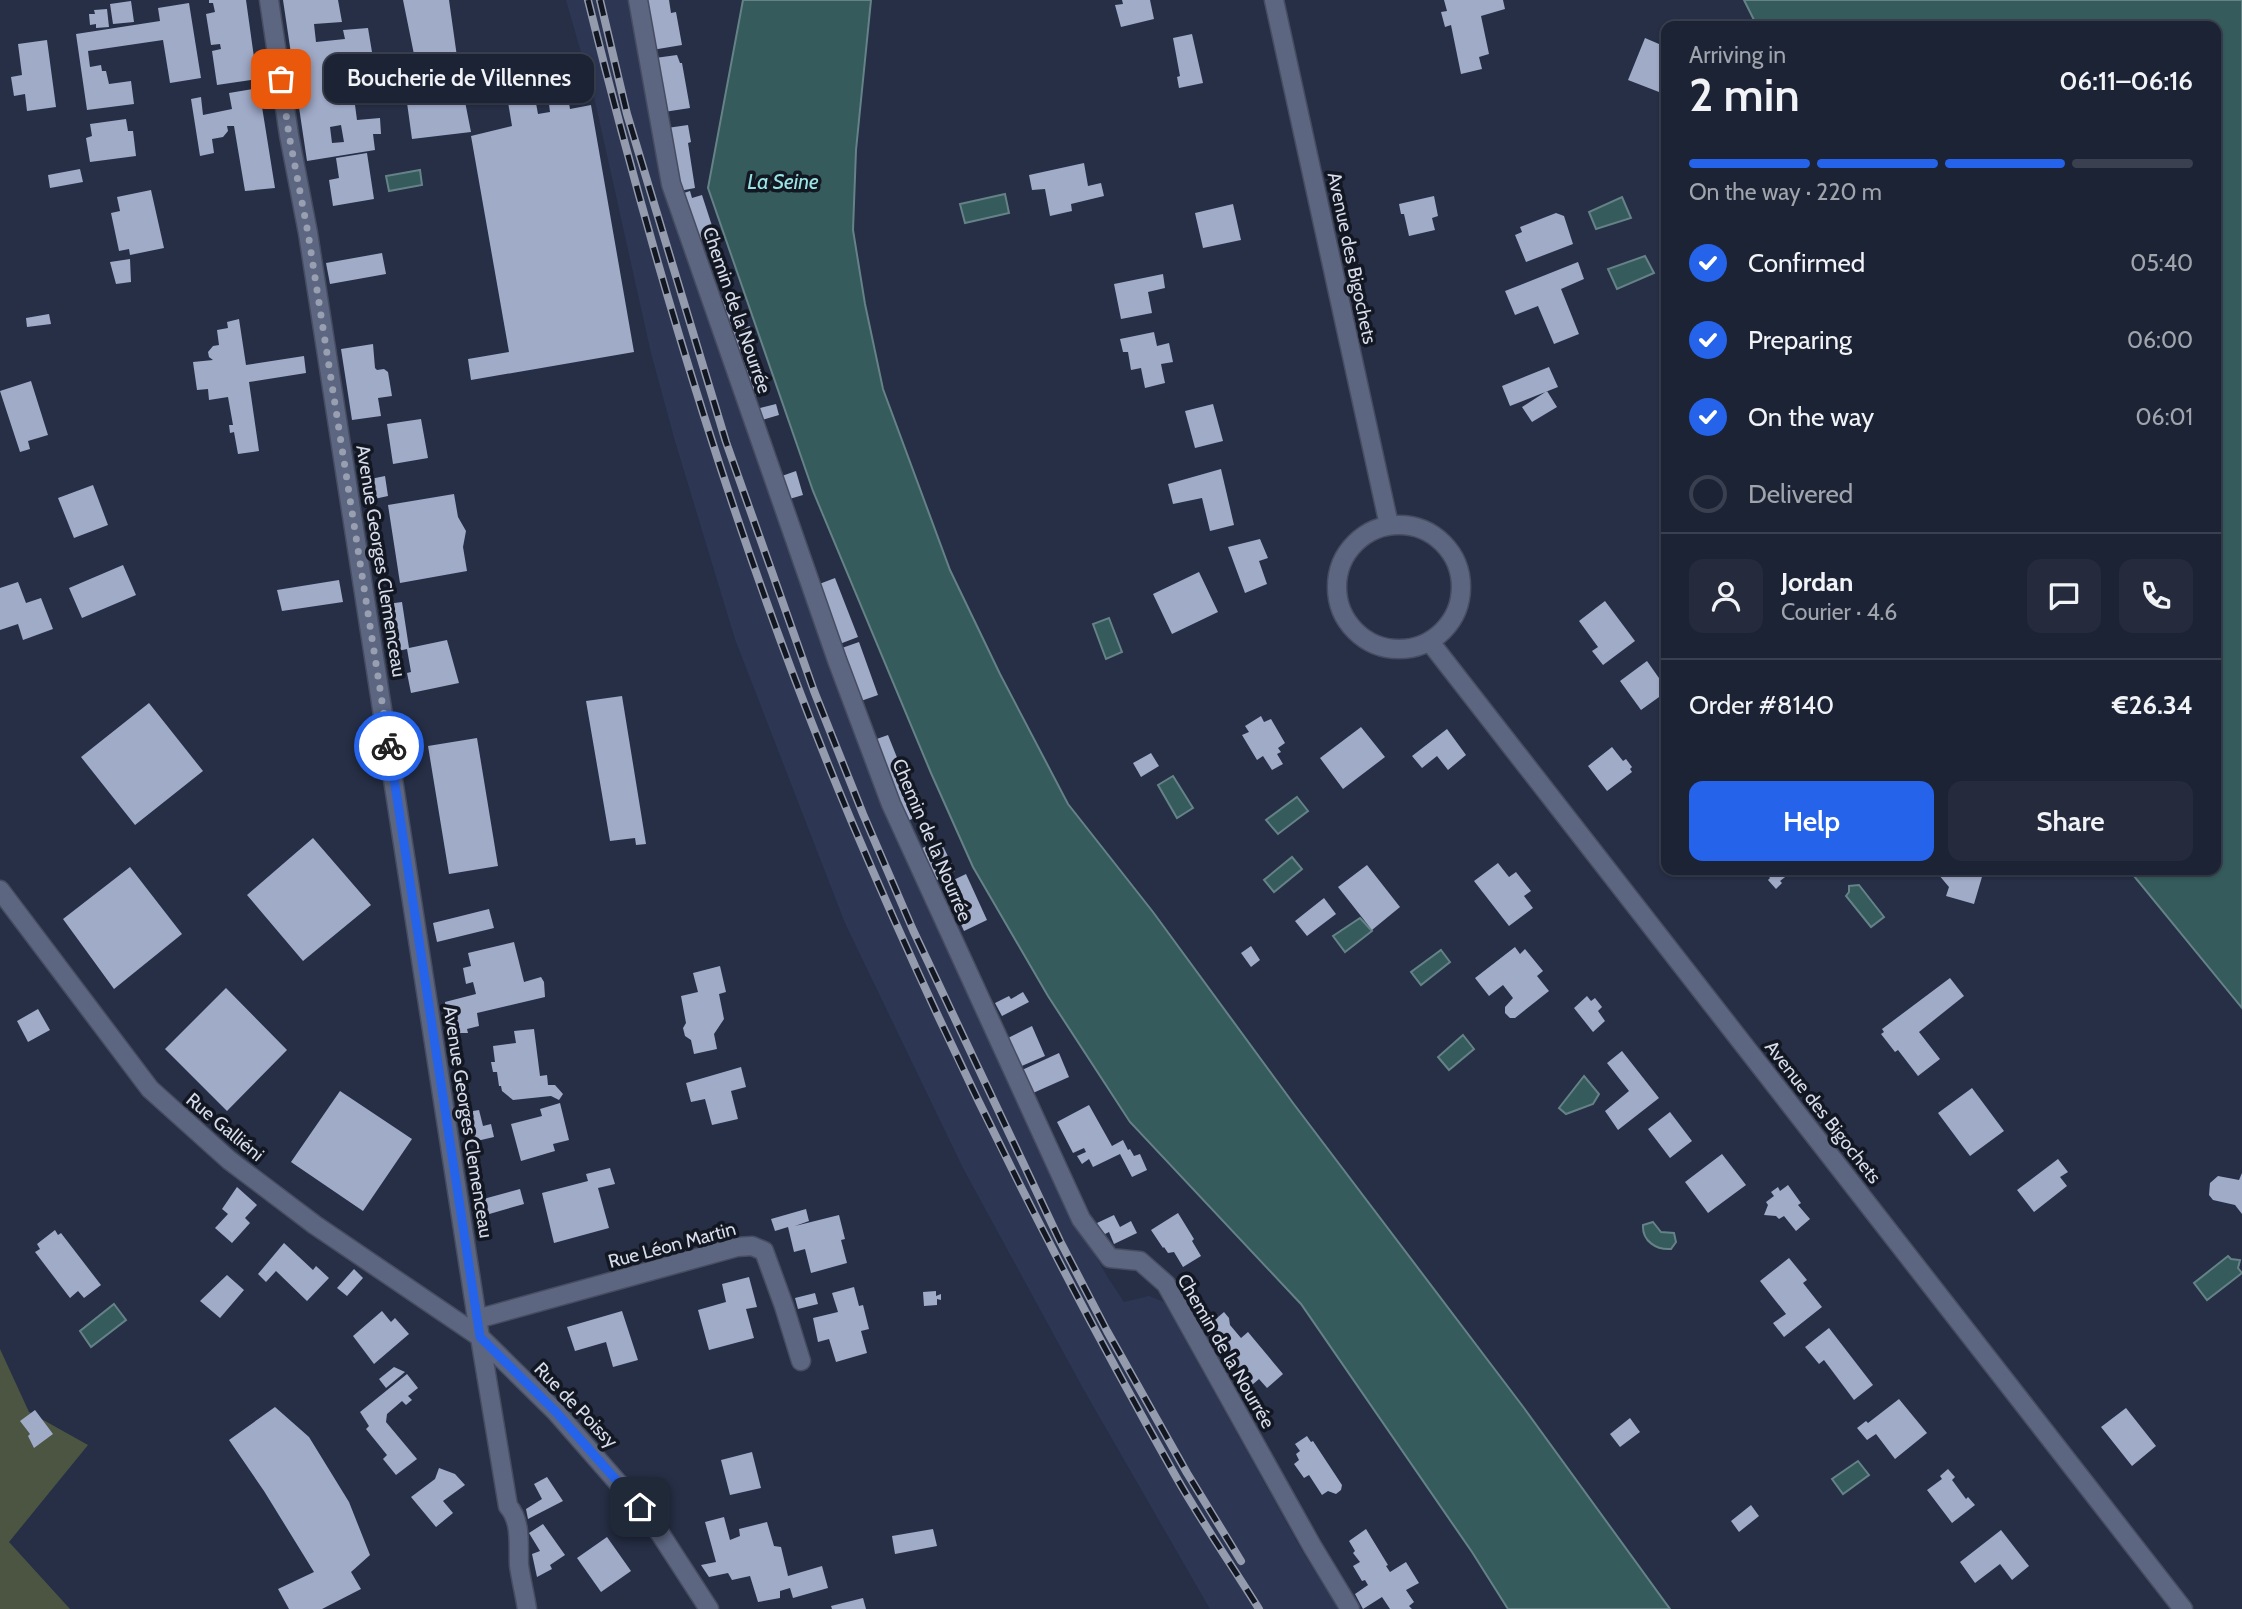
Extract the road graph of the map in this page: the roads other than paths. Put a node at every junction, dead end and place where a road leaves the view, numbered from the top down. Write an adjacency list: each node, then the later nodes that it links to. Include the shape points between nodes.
1 (269, 0): 7 (street, Avenue Georges Clemenceau)
2 (638, 0): 12 (street, Chemin de la Nourrée, via 671,184 891,804 1081,1219 1110,1258 1140,1261 1166,1284)
3 (1274, 0): 4 (street, Avenue des Bigochets)
4 (1389, 525): 5 (street, via 1410,525 1431,533 1447,547 1458,566 1462,588 1458,609 1447,628); 5 (street, via 1353,543 1336,578 1336,598 1355,633 1372,644 1401,649)
5 (1430, 642): 13 (street, Avenue des Bigochets)
6 (0, 890): 8 (street, Rue Galliéni, via 136,1072 181,1120 304,1217)
7 (477, 1319): 8 (street, Avenue Georges Clemenceau); 9 (street, Rue Léon Martin, via 752,1246 764,1251)
8 (480, 1337): 10 (street, Avenue Georges Clemenceau, via 508,1506 515,1514); 11 (street, Rue de Poissy, via 572,1430 654,1524)
9 (801, 1361)
10 (527, 1609)
11 (709, 1609)
12 (1350, 1609)
13 (2183, 1609)

